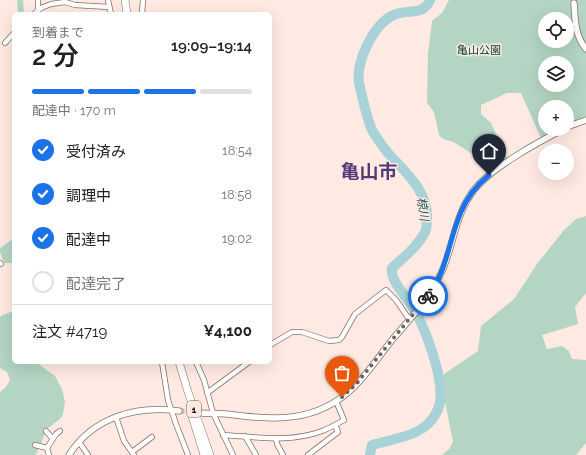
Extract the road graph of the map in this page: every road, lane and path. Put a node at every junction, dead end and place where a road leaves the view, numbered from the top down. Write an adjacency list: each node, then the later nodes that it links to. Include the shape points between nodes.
1 (38, 0): 8 (street)
2 (108, 0): 7 (street)
3 (125, 0): 10 (highway)
4 (128, 0): 11 (highway)
5 (143, 0): 12 (street)
6 (574, 3): 15 (street, via 577,34)
7 (109, 7): 8 (street, via 64,2); 9 (street)
8 (38, 10)
9 (110, 12)
10 (128, 12)
11 (128, 12)
12 (142, 12)
13 (12, 36): 14 (street)
14 (5, 43)
15 (586, 49)
16 (586, 120): 17 (street)
17 (574, 125)
18 (552, 136): 19 (street, via 498,169 474,189 461,212 443,270 433,289)
19 (410, 318): 20 (street, via 386,290 356,314 339,340 329,341 302,332 292,332); 27 (street, via 357,383)
20 (272, 344)
21 (162, 364): 28 (street)
22 (180, 364): 25 (highway, 1)
23 (197, 364): 26 (street)
24 (246, 364): 26 (street)
25 (188, 392): 49 (highway, 1, via 189,408); 50 (highway, 1)
26 (207, 392): 31 (street)
27 (336, 401): 31 (street, via 313,413 291,418); 33 (street, via 344,420)
28 (171, 410): 29 (street); 32 (street, via 140,410); 48 (street)
29 (179, 411)
30 (202, 413): 31 (street)
31 (213, 413): 36 (street)
32 (116, 416): 41 (street, via 95,428); 44 (street, via 124,441)
33 (335, 425): 39 (street, via 303,437); 54 (street, via 338,432)
34 (46, 431): 40 (street)
35 (60, 431): 40 (street)
36 (224, 435): 37 (street); 51 (street)
37 (245, 436): 39 (street); 52 (street)
38 (152, 437): 44 (street)
39 (276, 438): 53 (street)
40 (53, 439): 43 (street)
41 (79, 442): 46 (street); 47 (street)
42 (35, 445): 43 (street)
43 (47, 448): 45 (street)
44 (133, 454)
45 (49, 455)
46 (70, 455)
47 (88, 455)
48 (188, 455)
49 (204, 455)
50 (210, 455)
51 (233, 455)
52 (256, 455)
53 (283, 455)
54 (308, 455)

